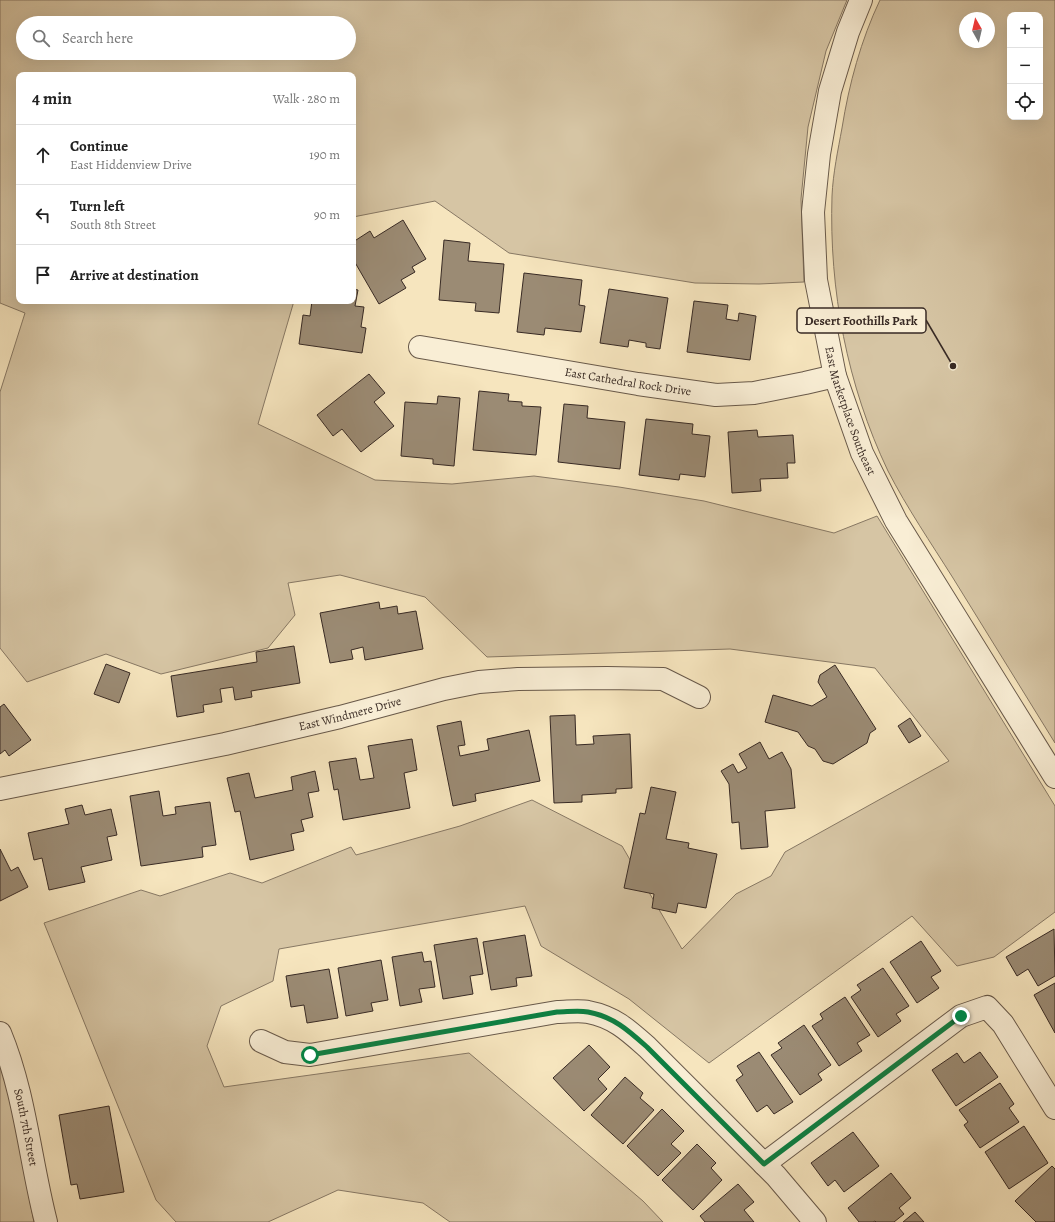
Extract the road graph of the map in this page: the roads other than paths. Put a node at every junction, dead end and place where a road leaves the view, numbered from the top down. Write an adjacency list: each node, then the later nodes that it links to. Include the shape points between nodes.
1 (861, 0): 3 (street, East Marketplace Southeast, via 830,91 819,154 813,212 816,280)
2 (420, 347): 3 (street, East Cathedral Rock Drive, via 716,395 754,393)
3 (835, 376): 5 (street, East Marketplace Southeast, via 862,452 896,520)
4 (699, 697): 6 (street, East Windmere Drive, via 664,679 518,679 479,682 225,744)
5 (1055, 777)
6 (0, 789)
7 (0, 1033): 11 (street, South 7th Street, via 22,1106)
8 (261, 1041): 10 (street, via 285,1052 310,1055 557,1012 587,1012 609,1018 627,1029)
9 (1055, 1108): 10 (street, via 1003,1024 986,1007 961,1016)
10 (764, 1164): 12 (street)
11 (46, 1222)
12 (815, 1222)

